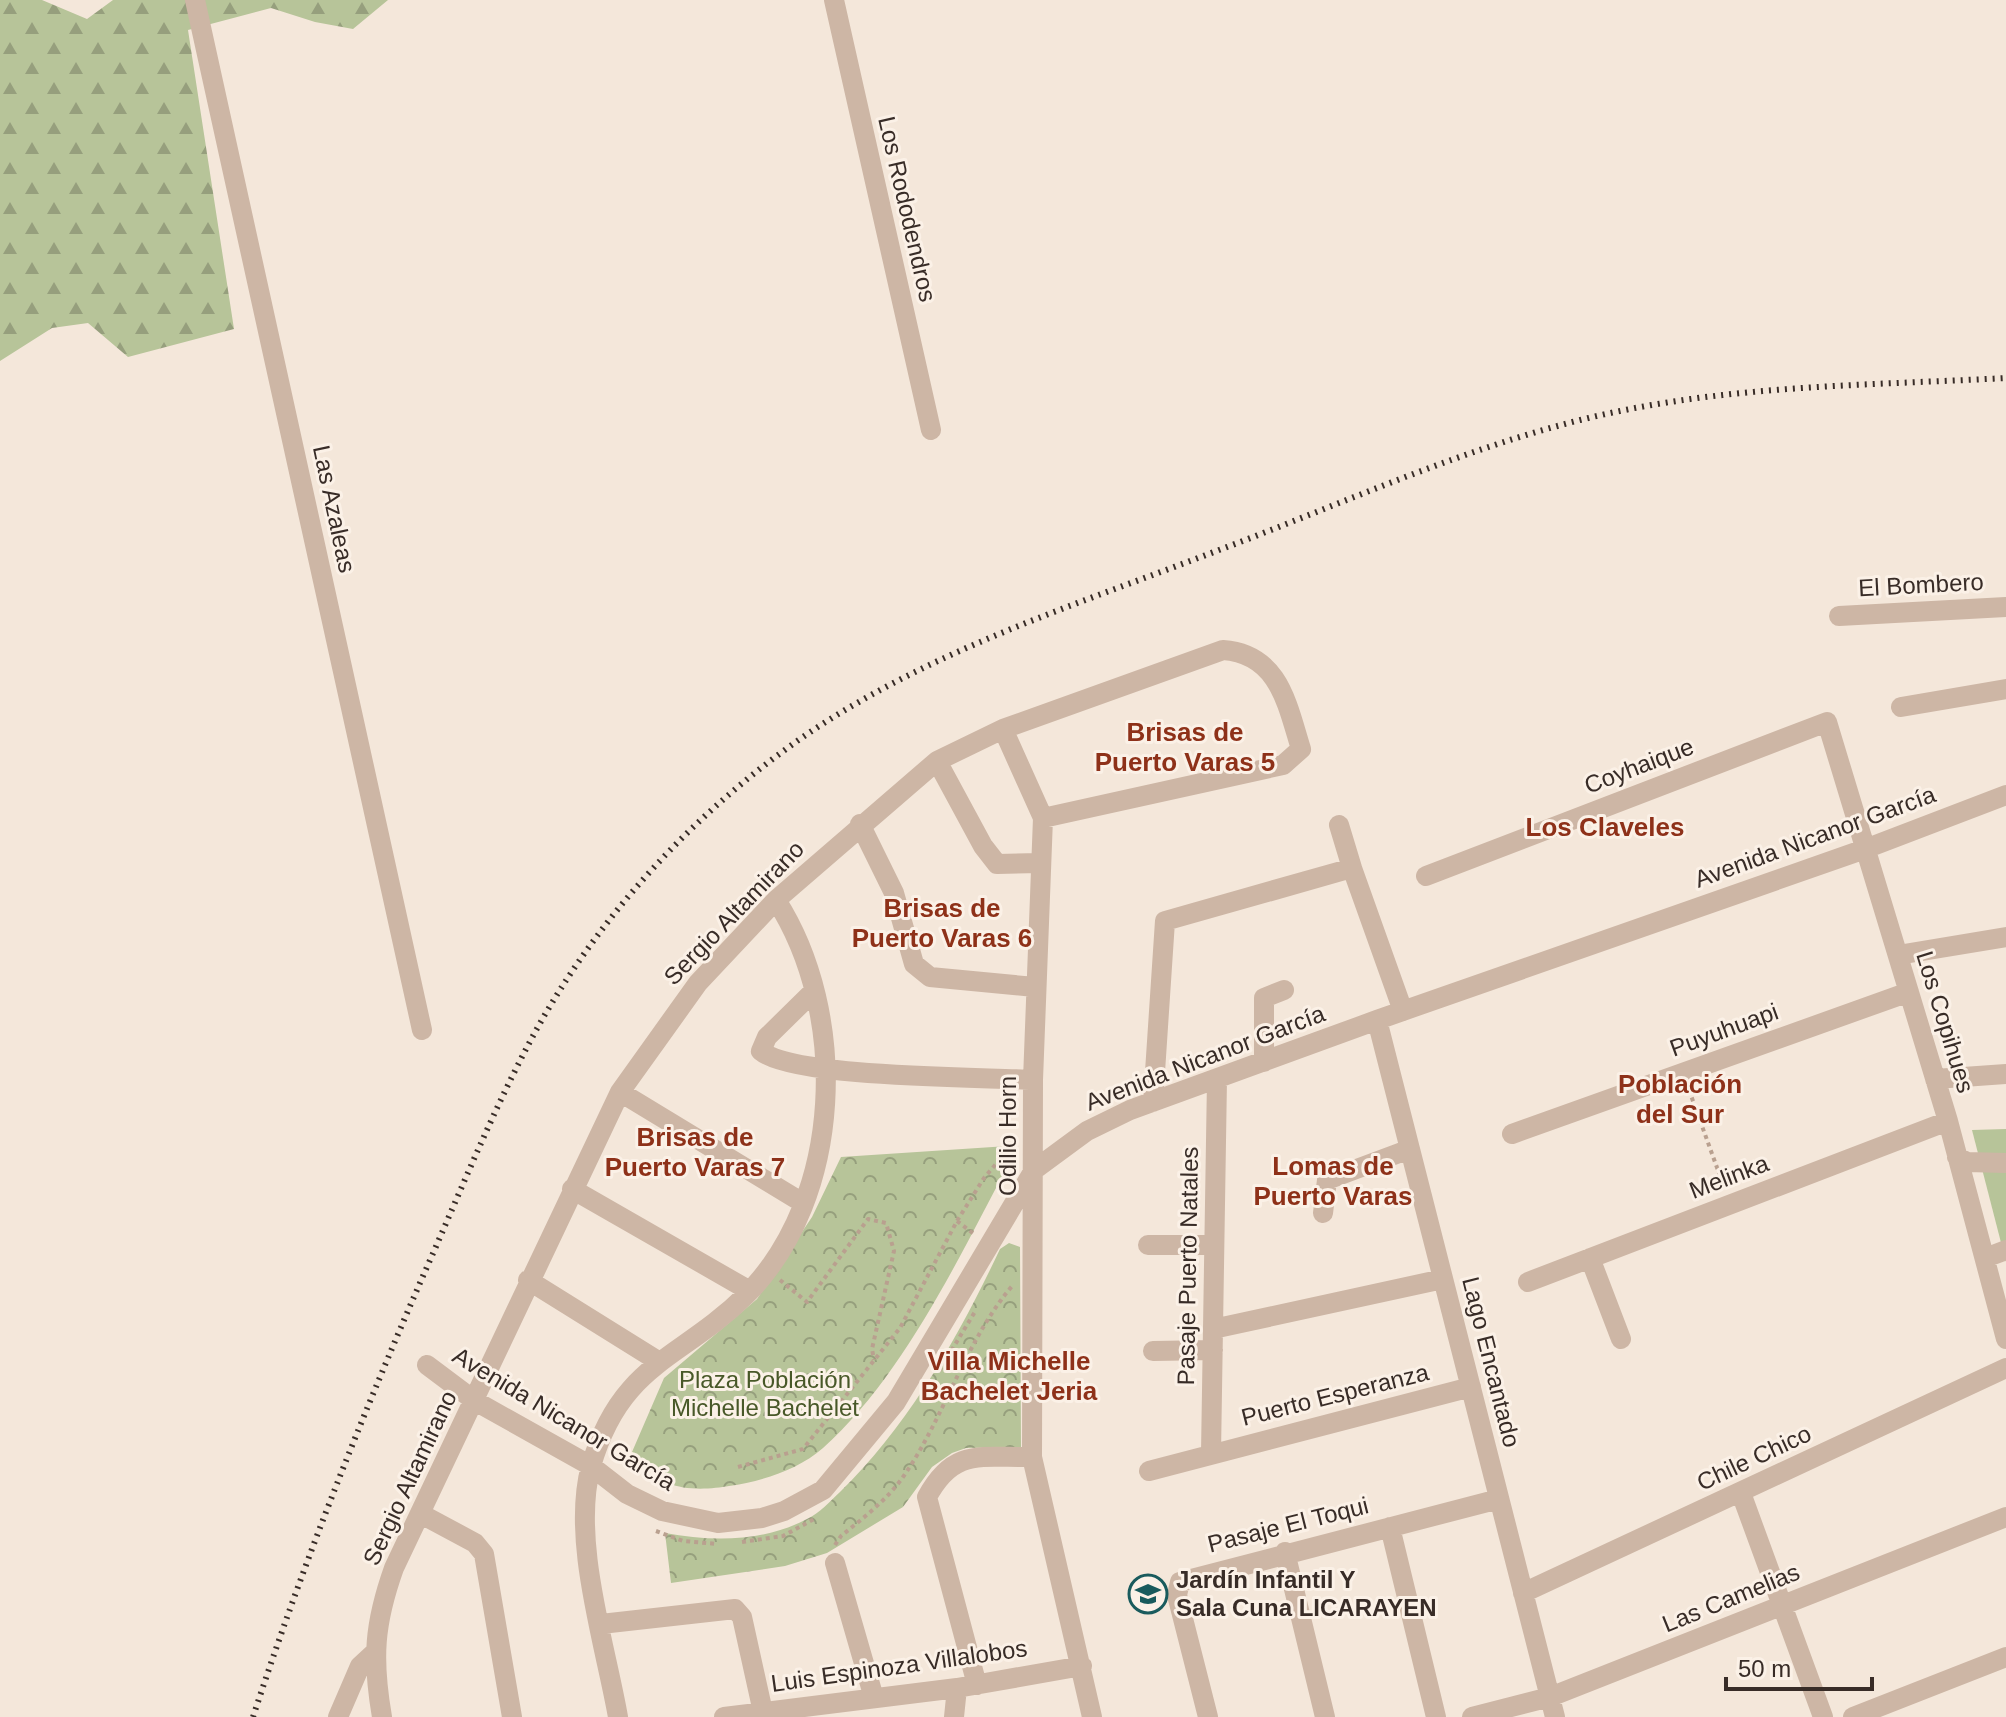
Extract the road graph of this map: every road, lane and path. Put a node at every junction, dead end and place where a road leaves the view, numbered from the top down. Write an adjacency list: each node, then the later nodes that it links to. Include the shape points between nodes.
1 (195, 0): 28 (street, Las Azaleas)
2 (834, 0): 3 (street, Los Rododendros)
3 (931, 430)
4 (2006, 607): 5 (street, El Bombero)
5 (1839, 616)
6 (2006, 689): 7 (street)
7 (1901, 707)
8 (1827, 722): 15 (street, Los Copihues); 18 (street, Coyhaique)
9 (1003, 729): 10 (street, Sergio Altamirano); 12 (street); 12 (street, Sergio Altamirano, via 1223,650 1242,651 1260,661 1283,691 1301,749 1283,765)
10 (937, 761): 13 (street, Sergio Altamirano); 16 (street, via 997,864)
11 (2006, 795): 15 (street, Avenida Nicanor García)
12 (1043, 818): 16 (street, Odilio Horn)
13 (860, 824): 19 (street, Sergio Altamirano); 22 (street, via 894,893 920,972)
14 (1339, 825): 17 (street)
15 (1865, 849): 21 (street, Los Copihues); 26 (street, Avenida Nicanor García)
16 (1040, 863): 22 (street, Odilio Horn)
17 (1352, 868): 26 (street); 37 (street, via 1165,921)
18 (1426, 876)
19 (776, 900): 24 (street, via 802,949); 36 (street, Sergio Altamirano, via 698,983)
20 (2006, 937): 21 (street)
21 (1898, 955): 25 (street, Los Copihues)
22 (1035, 987): 35 (street, Odilio Horn)
23 (1284, 990): 29 (street, via 1264,998)
24 (814, 991): 30 (street); 30 (street, via 767,1037 761,1051 772,1060)
25 (1909, 992): 31 (street, Puyuhuapi); 34 (street, Los Copihues)
26 (1403, 1011): 27 (street, Avenida Nicanor García)
27 (1377, 1020): 29 (street, Avenida Nicanor García); 41 (street, Lago Encantado)
28 (422, 1030)
29 (1264, 1062): 33 (street, Avenida Nicanor García)
30 (827, 1070): 35 (street); 46 (street, via 822,1137)
31 (1682, 1072): 40 (street, Puyuhuapi); 47 (path)
32 (2006, 1074): 34 (street)
33 (1217, 1079): 37 (street, Avenida Nicanor García); 52 (street, Pasaje Puerto Natales)
34 (1935, 1079): 38 (street, Los Copihues)
35 (1033, 1080): 39 (street, Odilio Horn)
36 (620, 1092): 45 (street, Sergio Altamirano); 46 (street)
37 (1153, 1102): 44 (street, Avenida Nicanor García, via 1087,1131)
38 (1948, 1121): 42 (street, Los Copihues); 47 (street, Melinka)
39 (1034, 1126): 44 (street, Odilio Horn); 69 (path, via 984,1178 900,1328)
40 (1512, 1134)
41 (1410, 1149): 48 (street, via 1327,1180); 58 (street, Lago Encantado)
42 (1957, 1157): 43 (street); 55 (street, Los Copihues)
43 (2006, 1163)
44 (1034, 1170): 49 (street, Avenida Nicanor García); 50 (street, Odilio Horn)
45 (572, 1189): 59 (street, Sergio Altamirano); 61 (street)
46 (803, 1203): 57 (street)
47 (1730, 1205): 54 (street, Melinka)
48 (1323, 1213)
49 (998, 1232): 50 (street, via 1016,1226); 77 (street, Avenida Nicanor García, via 896,1402 823,1490 804,1502 762,1518 699,1521 644,1504)
50 (1034, 1237): 56 (street, Odilio Horn)
51 (1148, 1245): 52 (street)
52 (1214, 1245): 63 (street, Pasaje Puerto Natales)
53 (2006, 1250): 55 (street)
54 (1590, 1258): 60 (street, Melinka); 64 (street)
55 (1985, 1258): 65 (street, Los Copihues)
56 (1033, 1262): 76 (street, Odilio Horn); 90 (path, via 998,1306 901,1480 837,1541)
57 (765, 1269): 61 (street); 69 (path, via 807,1302 868,1219 886,1223 894,1251 872,1349)
58 (1443, 1279): 63 (street); 73 (street, Lago Encantado)
59 (528, 1280): 68 (street); 74 (street, Sergio Altamirano)
60 (1528, 1282)
61 (750, 1291): 68 (street)
62 (978, 1304): 72 (path)
63 (1213, 1329): 66 (street, Pasaje Puerto Natales)
64 (1621, 1339)
65 (2006, 1339)
66 (1213, 1350): 67 (street); 75 (street, Pasaje Puerto Natales)
67 (1153, 1351)
68 (658, 1361): 77 (street, via 636,1379 619,1404)
69 (874, 1362): 78 (path, via 803,1449)
70 (427, 1365): 74 (street, Avenida Nicanor García)
71 (2006, 1368): 80 (street, Chile Chico)
72 (932, 1382)
73 (1471, 1387): 75 (street, Puerto Esperanza); 81 (street, Lago Encantado)
74 (475, 1401): 77 (street, Avenida Nicanor García); 82 (street, Sergio Altamirano)
75 (1211, 1453): 79 (street, Puerto Esperanza)
76 (1032, 1457): 96 (street, Odilio Horn); 97 (street, via 960,1459 944,1470 927,1497)
77 (591, 1466): 93 (street, via 587,1545)
78 (738, 1467)
79 (1149, 1471)
80 (1741, 1493): 91 (street, Chile Chico); 92 (street)
81 (1499, 1499): 85 (street, Pasaje El Toqui); 91 (street, Lago Encantado)
82 (421, 1514): 94 (street, Sergio Altamirano, via 378,1611); 105 (street, via 475,1543 484,1554)
83 (821, 1514): 87 (path, via 783,1536)
84 (2006, 1517): 92 (street, Las Camelias)
85 (1390, 1527): 89 (street, Pasaje El Toqui); 111 (street)
86 (655, 1531): 88 (path, via 683,1541)
87 (740, 1542)
88 (726, 1543)
89 (1285, 1552): 109 (street, Pasaje El Toqui, via 1180,1582 1177,1595); 110 (street)
90 (835, 1563): 98 (street)
91 (1523, 1593): 99 (street, Lago Encantado)
92 (1782, 1606): 99 (street, Las Camelias); 113 (street)
93 (601, 1624): 101 (street, via 735,1609 742,1617); 106 (street)
94 (373, 1654): 103 (street, via 360,1666); 104 (street, Sergio Altamirano)
95 (2006, 1657): 114 (street)
96 (1082, 1666): 97 (street, Luis Espinoza Villalobos); 108 (street, Odilio Horn)
97 (967, 1686): 98 (street, Luis Espinoza Villalobos); 107 (street)
98 (874, 1698): 100 (street, Luis Espinoza Villalobos)
99 (1552, 1707): 112 (street, Las Camelias)
100 (835, 1711): 101 (street, Luis Espinoza Villalobos)
101 (763, 1712): 102 (street, Luis Espinoza Villalobos)
102 (733, 1716)
103 (338, 1717)
104 (382, 1717)
105 (512, 1717)
106 (618, 1717)
107 (954, 1717)
108 (1092, 1717)
109 (1208, 1717)
110 (1325, 1717)
111 (1436, 1717)
112 (1472, 1717)
113 (1823, 1717)
114 (1853, 1717)

